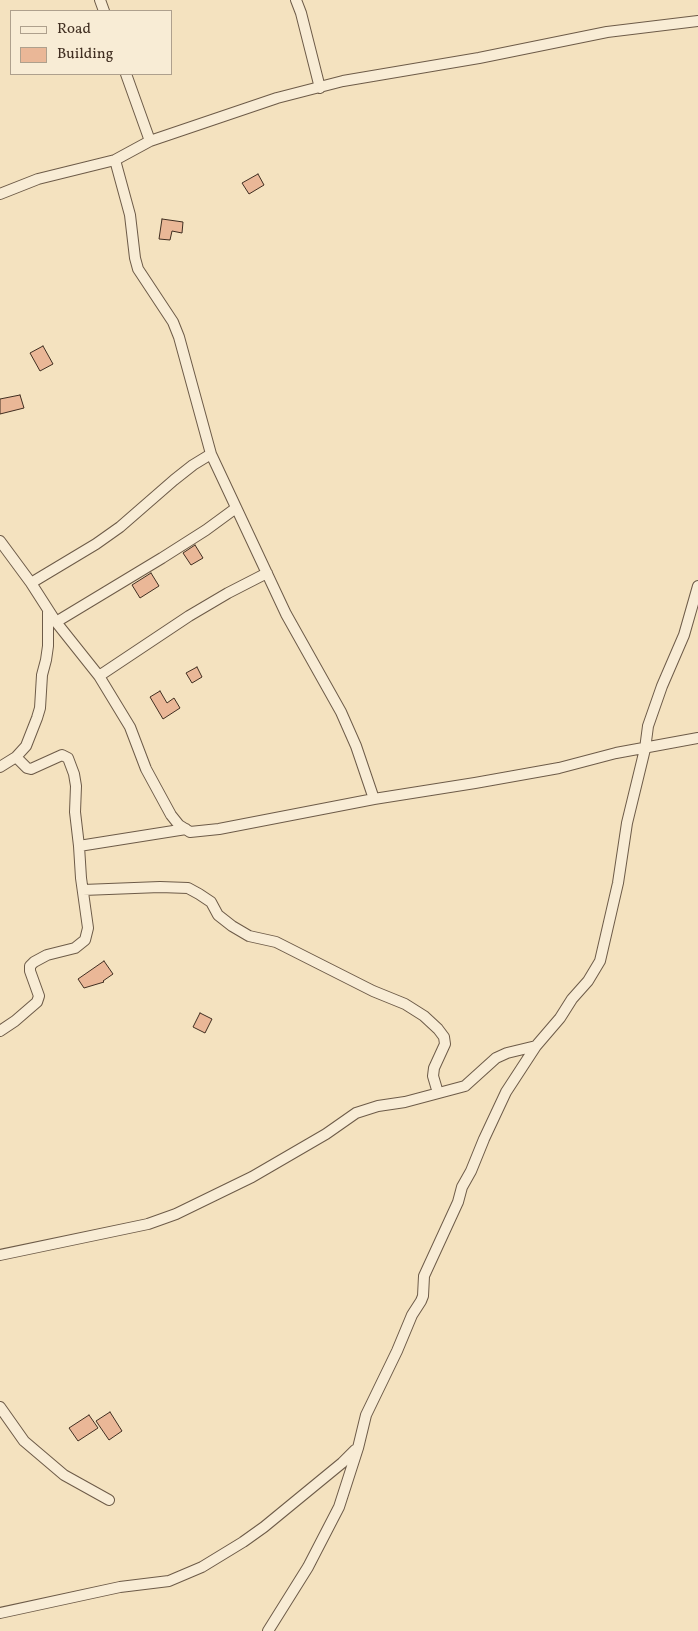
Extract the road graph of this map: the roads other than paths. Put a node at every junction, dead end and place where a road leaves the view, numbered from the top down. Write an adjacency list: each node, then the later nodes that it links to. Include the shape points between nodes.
1 (296, 0): 4 (street)
2 (698, 21): 4 (street, via 607,32)
3 (126, 75): 5 (street)
4 (320, 88): 5 (street, via 277,98)
5 (150, 142): 6 (street)
6 (115, 160): 7 (street, via 38,179); 8 (street, via 130,214 138,269 180,337)
7 (0, 194)
8 (211, 454): 9 (street); 12 (street, via 174,480 120,527)
9 (236, 508): 11 (street); 15 (street, via 170,554)
10 (0, 541): 12 (street)
11 (267, 573): 16 (street, via 189,616); 21 (street, via 340,712 356,746)
12 (31, 583): 14 (street)
13 (698, 586): 18 (street, via 684,635 648,726)
14 (48, 612): 15 (street); 19 (street, via 48,646 40,687 40,708 26,746)
15 (56, 622): 16 (street)
16 (99, 676): 22 (street, via 130,727 162,800 178,825)
17 (698, 738): 18 (street)
18 (645, 749): 21 (street, via 550,770); 26 (street, via 600,961)
19 (16, 757): 20 (street); 23 (street, via 22,765 31,768 62,755 68,758 76,786 75,812)
20 (0, 767)
21 (374, 799): 22 (street, via 219,829 190,832)
22 (186, 829): 23 (street)
23 (80, 846): 24 (street)
24 (83, 890): 25 (street, via 88,928 85,940 76,948 47,955 30,966 40,996 37,1002); 27 (street, via 160,886 188,888 211,902 218,915 249,936 276,942 404,1004 424,1016 444,1037 445,1044 433,1076)
25 (0, 1031)
26 (536, 1046): 27 (street, via 496,1058 466,1086); 30 (street, via 506,1092 462,1186 458,1202 424,1276 423,1296 366,1415)
27 (438, 1093): 28 (street, via 356,1113 252,1177 176,1214 148,1224)
28 (0, 1255)
29 (0, 1407): 31 (street, via 24,1441 64,1475)
30 (358, 1448): 32 (street, via 264,1527 202,1568 169,1581 120,1587); 33 (street, via 339,1507 308,1567)
31 (109, 1500)
32 (0, 1613)
33 (268, 1631)

